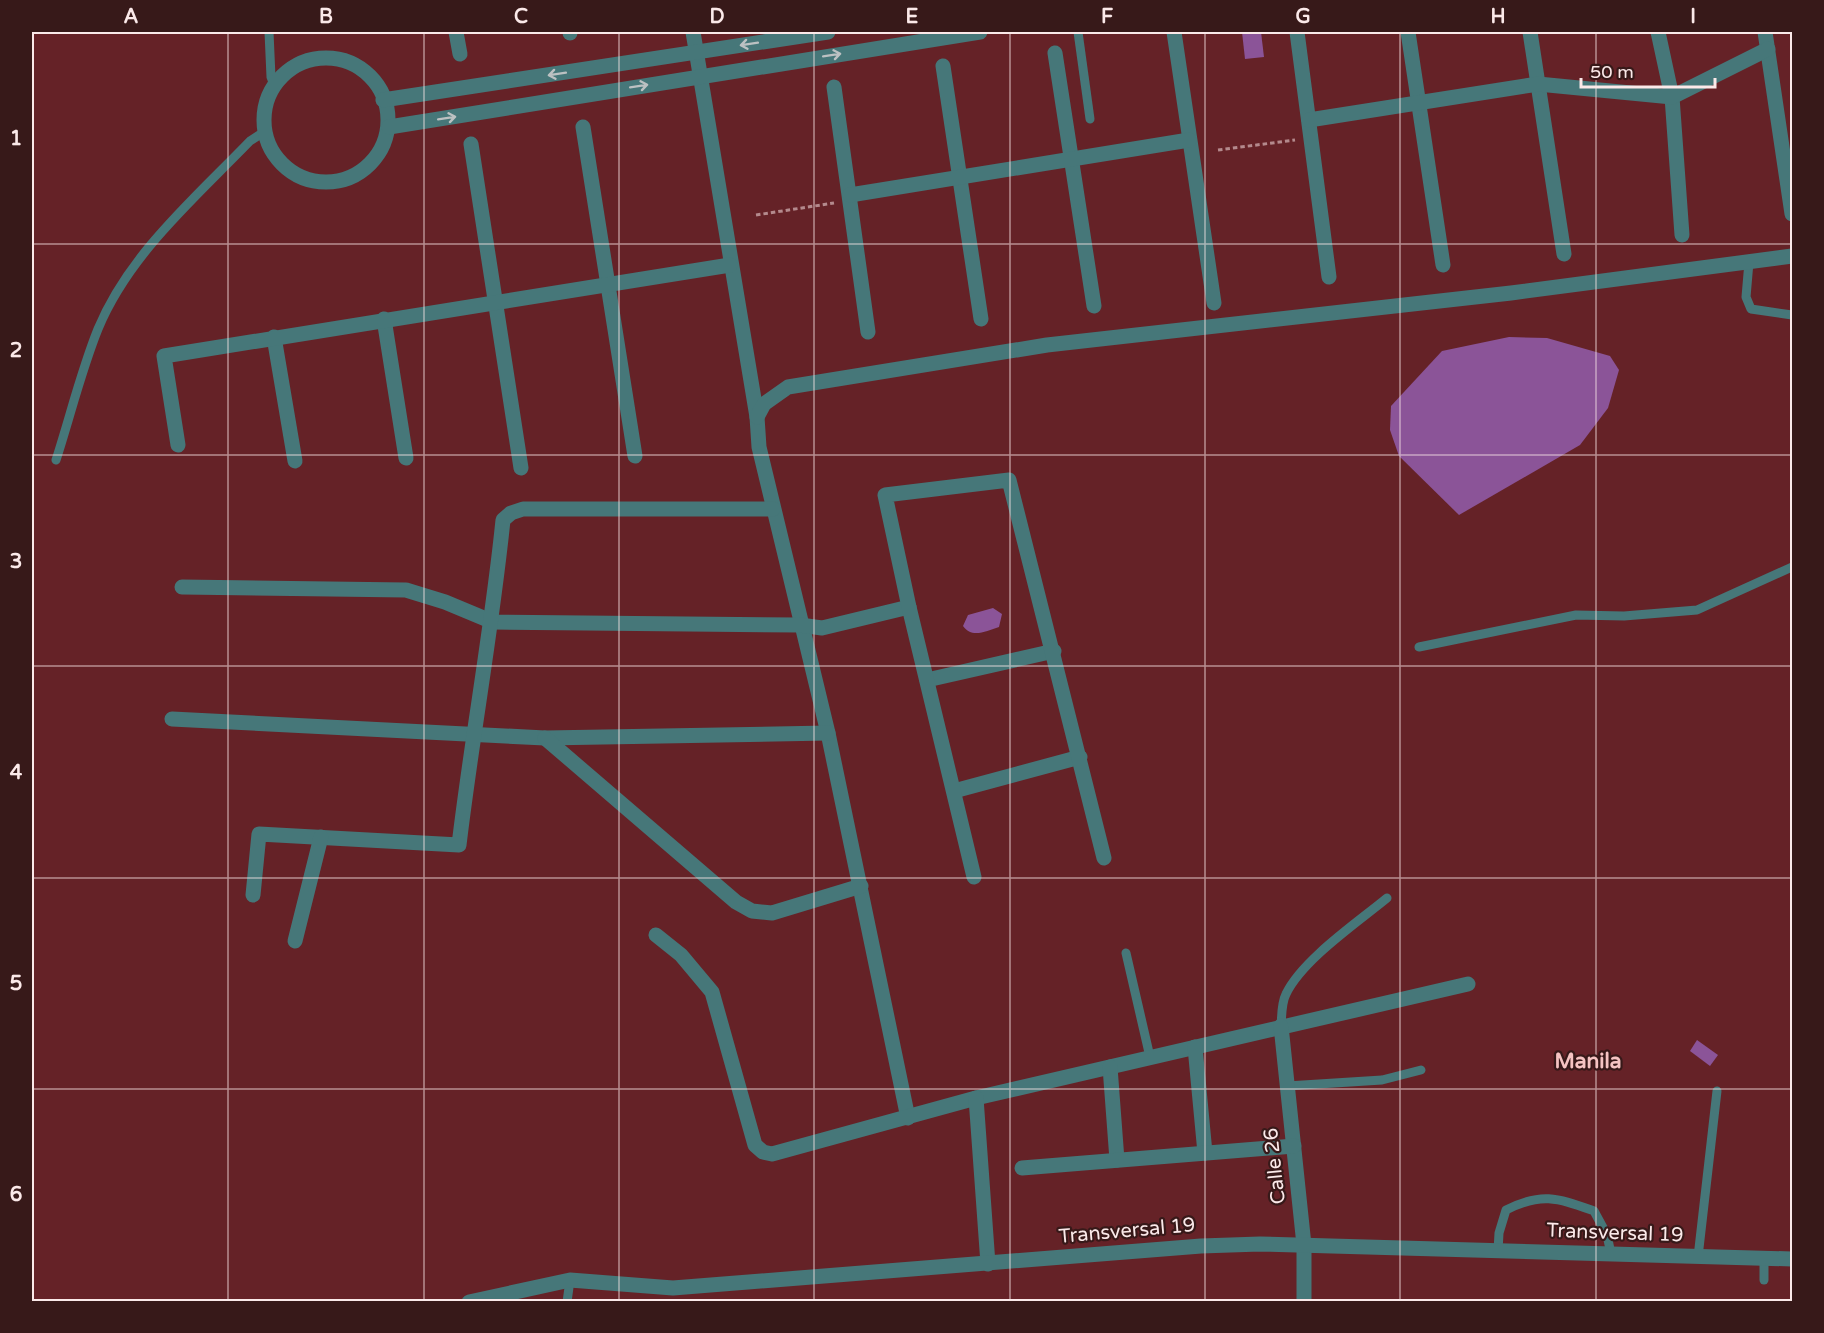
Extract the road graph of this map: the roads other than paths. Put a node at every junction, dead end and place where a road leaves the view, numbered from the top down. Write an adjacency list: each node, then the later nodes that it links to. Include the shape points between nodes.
1 (269, 32): 20 (lane)
2 (456, 32): 16 (street)
3 (693, 32): 14 (street)
4 (828, 32): 14 (street, one-way to 14)
5 (980, 32): 18 (street, one-way to 5)
6 (1078, 32): 25 (lane)
7 (1173, 32): 30 (street)
8 (1297, 32): 26 (street)
9 (1408, 32): 24 (street)
10 (1530, 32): 19 (street)
11 (1658, 32): 22 (street)
12 (1765, 32): 13 (street)
13 (1768, 49): 22 (street); 35 (street)
14 (696, 52): 18 (street); 23 (street, one-way to 23)
15 (1055, 53): 32 (street)
16 (460, 54)
17 (943, 66): 33 (street)
18 (700, 76): 27 (street, one-way to 18); 41 (street)
19 (1538, 84): 22 (street); 24 (street); 37 (street)
20 (274, 86): 23 (street, via 291,68 314,59 338,59 360,69 377,86); 29 (street, via 264,108)
21 (834, 87): 34 (street)
22 (1672, 97): 36 (street)
23 (383, 100): 27 (street)
24 (1418, 105): 26 (street); 40 (street)
25 (1090, 119)
26 (1309, 120): 42 (street)
27 (389, 127): 29 (street, via 377,156 360,173 337,182 313,182 290,172 273,155)
28 (583, 127): 43 (street)
29 (264, 132): 56 (lane, via 250,141 149,246 122,287 98,328)
30 (1190, 140): 32 (street); 45 (street)
31 (471, 144): 44 (street)
32 (1071, 159): 33 (street); 46 (street)
33 (958, 178): 34 (street); 49 (street)
34 (850, 195): 50 (street)
35 (1792, 214)
36 (1682, 235)
37 (1564, 254)
38 (1792, 256): 39 (street)
39 (1749, 262): 47 (lane, via 1746,297 1751,309); 52 (street, via 1047,345 788,387 764,404)
40 (1443, 264)
41 (730, 265): 43 (street); 52 (street)
42 (1329, 277)
43 (608, 284): 44 (street); 54 (street)
44 (495, 302): 48 (street); 58 (street)
45 (1214, 303)
46 (1094, 306)
47 (1792, 315)
48 (384, 319): 51 (street); 55 (street)
49 (981, 320)
50 (868, 332)
51 (274, 337): 53 (street, via 164,356); 57 (street)
52 (757, 417): 59 (street)
53 (178, 445)
54 (635, 456)
55 (406, 458)
56 (56, 460)
57 (295, 461)
58 (521, 468)
59 (772, 509): 63 (street, via 523,509 511,513 504,520); 64 (street)
60 (1792, 567): 65 (lane, via 1697,610 1576,615)
61 (182, 587): 63 (street, via 406,590)
62 (909, 607): 64 (street, via 822,628); 66 (street, via 885,495 1009,480); 67 (street)
63 (493, 622): 64 (street); 70 (street)
64 (800, 625): 69 (street)
65 (1419, 647)
66 (1054, 651): 67 (street); 72 (street)
67 (927, 680): 73 (street)
68 (172, 719): 70 (street)
69 (828, 733): 71 (street); 77 (street)
70 (472, 734): 71 (street); 74 (street, via 459,844)
71 (545, 738): 77 (street, via 736,902 752,911 772,913)
72 (1080, 757): 73 (street); 75 (street)
73 (954, 791): 76 (street)
74 (321, 837): 78 (street, via 259,834); 81 (street)
75 (1104, 858)
76 (974, 877)
77 (861, 886): 92 (street)
78 (253, 895)
79 (1387, 898): 84 (lane, via 1300,974 1286,994)
80 (657, 935): 92 (street, via 681,955 712,992 754,1144 763,1152 772,1154)
81 (295, 941)
82 (1126, 953): 86 (lane)
83 (1468, 984): 84 (street)
84 (1281, 1026): 85 (street); 89 (street, Calle 26)
85 (1195, 1047): 86 (street); 94 (street)
86 (1150, 1057): 87 (street)
87 (1110, 1067): 91 (street); 95 (street)
88 (1421, 1070): 89 (lane, via 1382,1080)
89 (1287, 1086): 93 (street, Calle 26)
90 (1717, 1091): 100 (lane)
91 (976, 1098): 92 (street); 103 (street)
92 (908, 1118)
93 (1294, 1146): 94 (street); 97 (street, Calle 26)
94 (1205, 1154): 95 (street)
95 (1117, 1160): 96 (street)
96 (1022, 1168)
97 (1304, 1245): 98 (street, Transversal 19); 103 (street, Transversal 19, via 1201,1246); 109 (street, Calle 26)
98 (1498, 1251): 99 (street, Transversal 19); 99 (lane, via 1506,1210 1528,1200 1561,1200 1594,1211 1607,1235)
99 (1611, 1254): 100 (street, Transversal 19)
100 (1698, 1257): 101 (street, Transversal 19)
101 (1764, 1258): 102 (street, Transversal 19); 105 (lane)
102 (1792, 1259)
103 (988, 1264): 106 (street, Transversal 19)
104 (570, 1280): 106 (street, Transversal 19); 107 (street, Transversal 19); 108 (lane)
105 (1764, 1280)
106 (672, 1295)
107 (469, 1302)
108 (567, 1302)
109 (1304, 1302)

